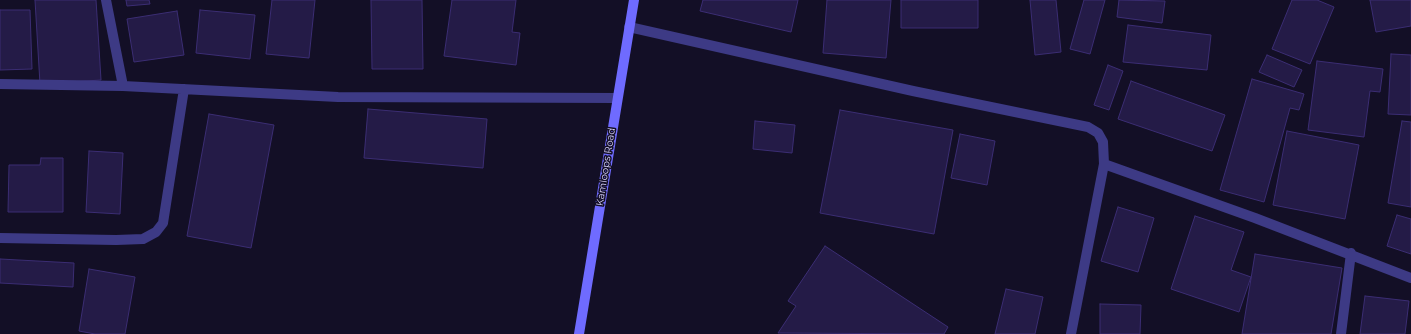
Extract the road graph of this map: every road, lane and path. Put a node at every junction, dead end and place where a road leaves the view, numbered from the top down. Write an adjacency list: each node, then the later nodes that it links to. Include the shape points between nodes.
1 (106, 0): 5 (street)
2 (634, 0): 3 (main road, Kamloops Road)
3 (629, 27): 7 (main road, Kamloops Road); 8 (street, via 913,91 1088,127 1098,133 1103,142)
4 (0, 84): 5 (street)
5 (123, 86): 6 (street)
6 (184, 90): 7 (street, via 338,97); 9 (street, via 163,223 156,232 143,239)
7 (617, 98): 12 (main road, Kamloops Road)
8 (1104, 164): 10 (street); 13 (street)
9 (0, 238)
10 (1351, 253): 11 (street); 14 (street)
11 (1411, 278)
12 (579, 334)
13 (1071, 334)
14 (1341, 334)

